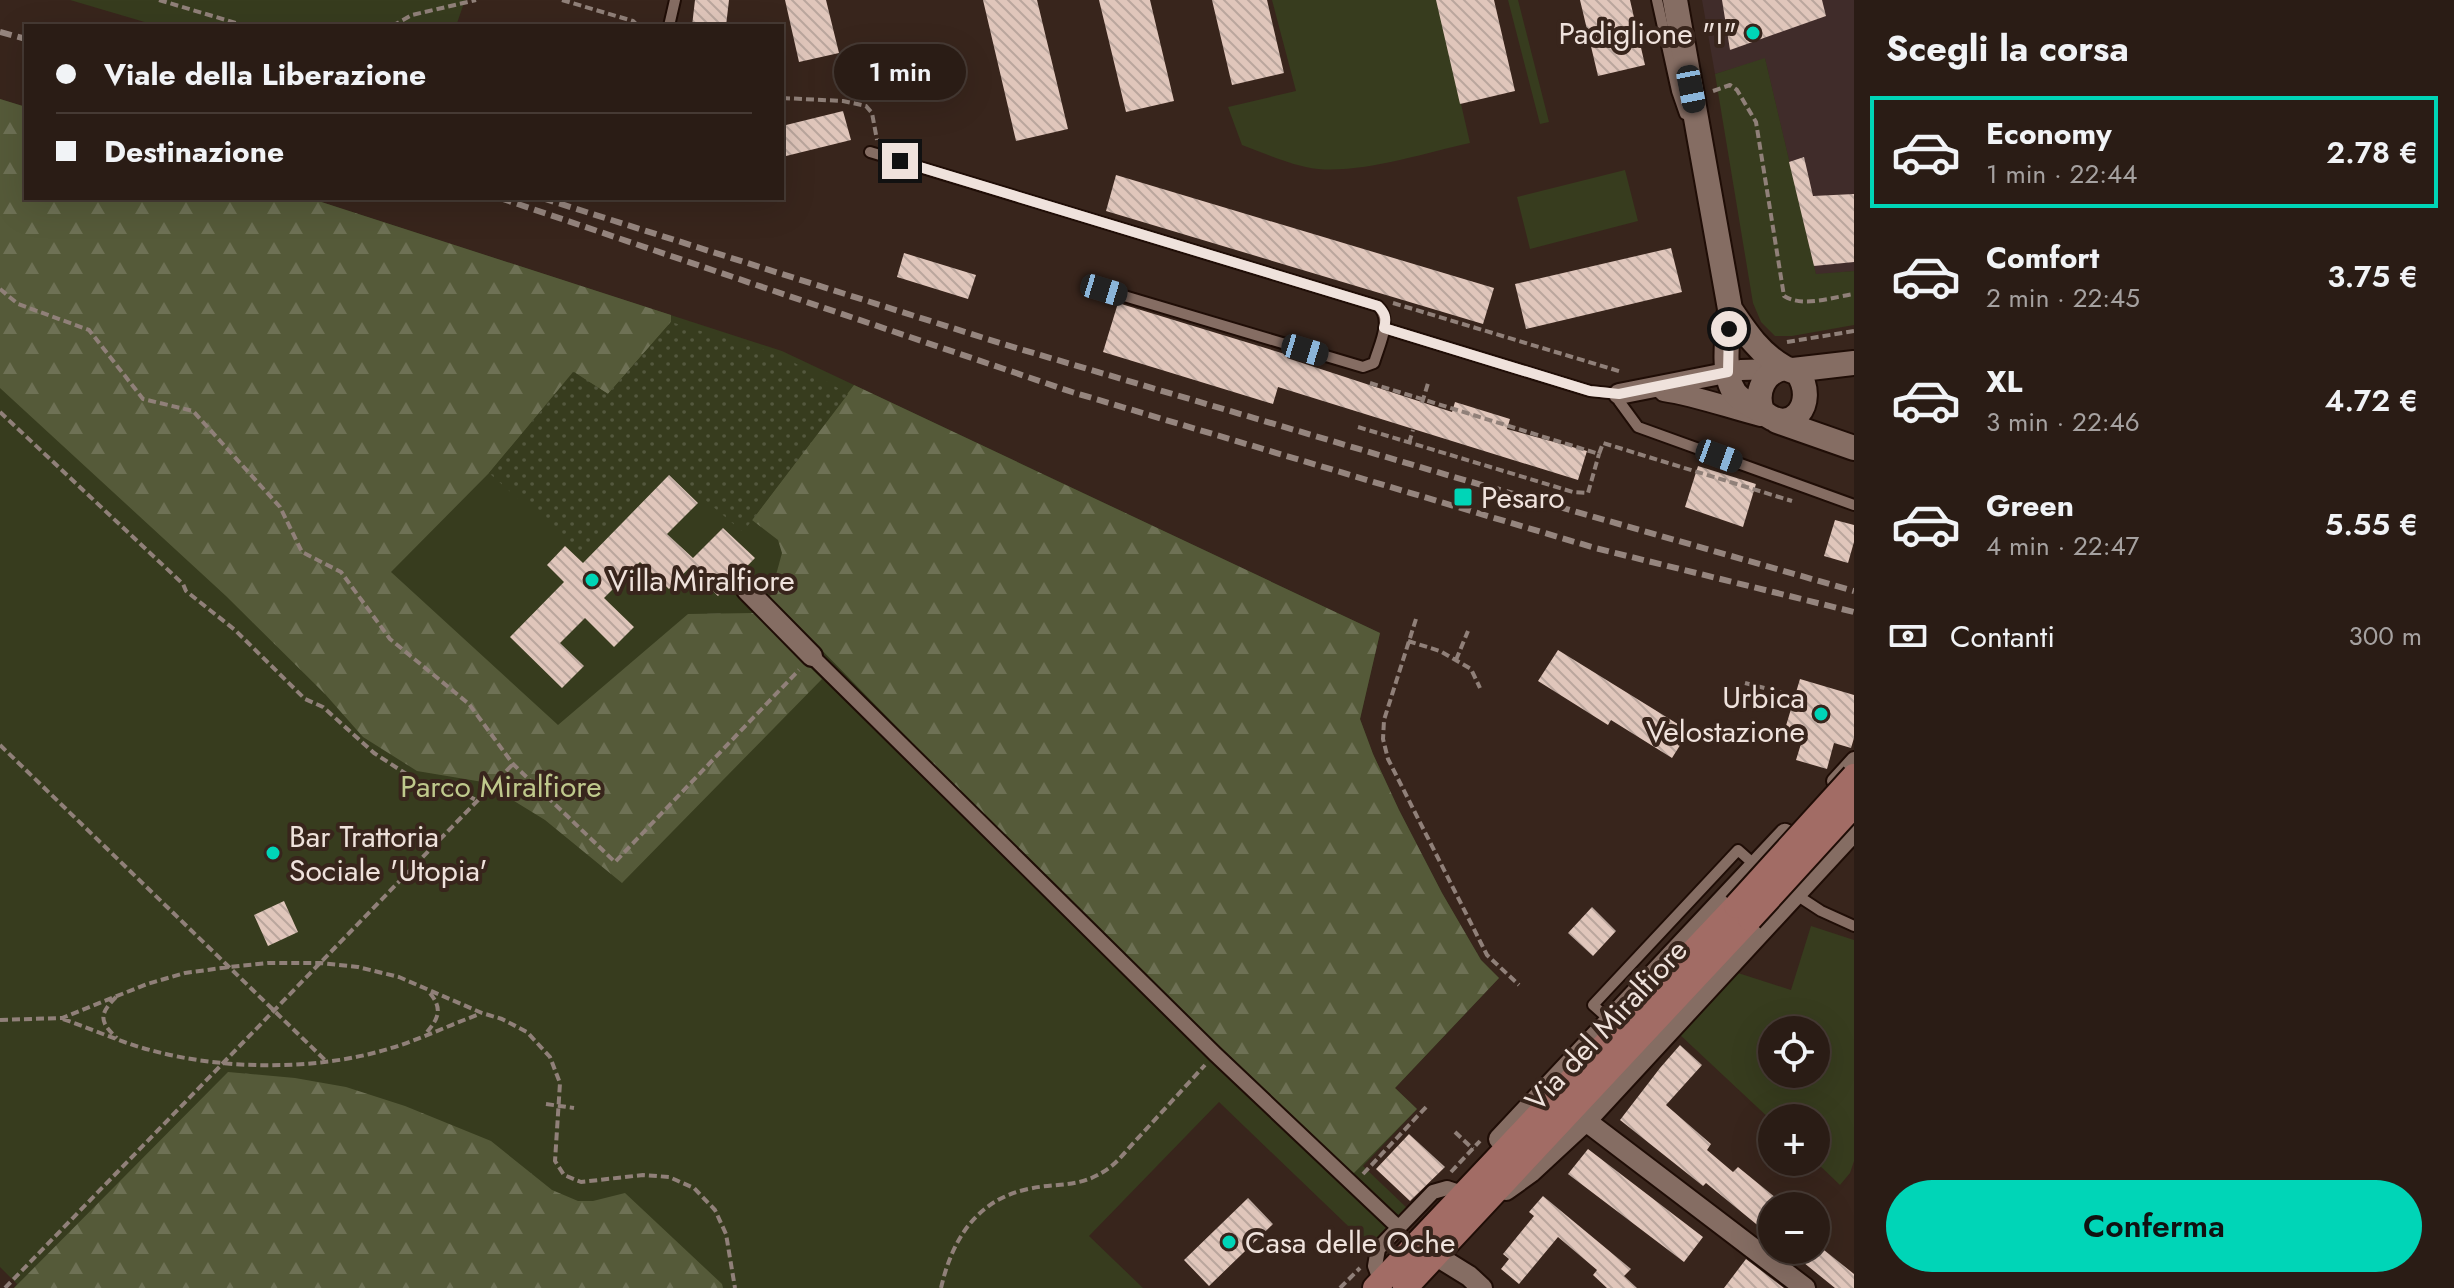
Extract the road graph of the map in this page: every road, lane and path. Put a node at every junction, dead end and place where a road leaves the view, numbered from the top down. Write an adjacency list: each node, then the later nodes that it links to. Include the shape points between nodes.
1 (159, 0): 7 (path)
2 (476, 0): 8 (path)
3 (562, 0): 9 (path)
4 (675, 0): 10 (lane)
5 (1657, 0): 14 (lane, via 1677,91 1686,116)
6 (1675, 0): 14 (street, via 1693,68)
7 (239, 24)
8 (396, 24)
9 (636, 24)
10 (669, 24)
11 (1703, 95): 18 (path, via 1730,85 1756,122 1784,296 1803,302)
12 (784, 98): 13 (path, via 843,101 866,106)
13 (872, 113)
14 (1699, 131): 20 (street)
15 (870, 152): 21 (lane, via 1378,306 1384,312)
16 (0, 289): 57 (path, via 18,304 89,330 143,399 193,411 280,507 302,552 341,572 390,639 469,704)
17 (1104, 290): 21 (lane, via 1363,367 1374,363)
18 (1854, 294)
19 (1391, 302): 25 (path, via 1621,372)
20 (1730, 309): 26 (street, via 1755,346); 27 (street)
21 (1384, 328): 31 (lane, via 1590,391)
22 (1854, 331): 23 (path)
23 (1783, 342)
24 (1853, 363): 26 (street); 32 (street)
25 (1636, 369)
26 (1785, 369): 27 (street); 32 (street, via 1802,379); 36 (street, via 1771,373 1762,386 1759,398)
27 (1728, 372): 30 (street); 36 (street, via 1735,394)
28 (1429, 380): 33 (path)
29 (1370, 383): 33 (path)
30 (1649, 389): 31 (street); 36 (street)
31 (1619, 394): 45 (lane, via 1638,427)
32 (1806, 400): 36 (street, via 1796,417); 40 (street)
33 (1422, 401): 35 (path)
34 (0, 412): 59 (path, via 305,699 323,707 374,753 414,779)
35 (1473, 415): 37 (path, via 1471,420); 43 (path)
36 (1770, 417): 40 (street)
37 (1476, 421)
38 (1358, 427): 41 (path)
39 (1413, 430): 41 (path)
40 (1831, 439): 42 (street)
41 (1409, 443): 43 (path, via 1588,493)
42 (1854, 448)
43 (1599, 454): 44 (path, via 1603,443)
44 (1801, 503)
45 (1854, 505)
46 (747, 590): 50 (street)
47 (1416, 619): 49 (path)
48 (1468, 631): 51 (path)
49 (1408, 641): 51 (path); 69 (path, via 1384,720 1388,759 1487,955)
50 (812, 656): 57 (path, via 615,862); 79 (street)
51 (1456, 660): 53 (path, via 1471,669)
52 (1745, 683): 54 (path)
53 (1480, 688)
54 (1795, 696)
55 (0, 745): 68 (path)
56 (1854, 759): 62 (street)
57 (513, 764): 59 (path)
58 (1854, 776): 65 (main road, Via del Miralfiore, bridge)
59 (477, 801): 67 (path)
60 (1854, 805): 65 (main road, Via del Miralfiore, bridge)
61 (1854, 831): 64 (street)
62 (1785, 834): 63 (street, Via del Miralfiore); 64 (street, via 1808,851 1810,864)
63 (1756, 866): 64 (street); 76 (street, Via del Miralfiore); 76 (lane, via 1738,850 1593,1005)
64 (1801, 887): 66 (lane, via 1821,911); 86 (street)
65 (1743, 912): 90 (main road, Via del Miralfiore)
66 (1854, 926)
67 (320, 963): 68 (path); 70 (path, via 372,970); 72 (path)
68 (229, 967): 71 (path, via 185,973); 72 (path)
69 (1519, 985)
70 (427, 989): 73 (path); 77 (path, via 439,1011)
71 (118, 995): 74 (path); 78 (path, via 103,1017 105,1027)
72 (274, 1011): 80 (path); 81 (path)
73 (482, 1013): 77 (path); 83 (path, via 527,1032 550,1057 560,1083)
74 (62, 1018): 75 (path); 78 (path)
75 (0, 1020)
76 (1611, 1021): 90 (street, Via del Miralfiore, via 1495,1144 1480,1166)
77 (426, 1034): 80 (path, via 389,1049)
78 (120, 1040): 81 (path)
79 (1215, 1054): 89 (street); 96 (path, via 1112,1166 1067,1186 1028,1189 998,1199 974,1217 956,1242)
80 (326, 1061): 81 (path)
81 (223, 1063): 94 (path)
82 (546, 1104): 83 (path)
83 (560, 1106): 85 (path); 95 (path, via 555,1161 564,1175 581,1182 669,1177 694,1188 715,1210 726,1234)
84 (1427, 1106): 89 (path)
85 (574, 1108)
86 (1586, 1121): 90 (street, via 1531,1172); 99 (street)
87 (1455, 1132): 88 (path)
88 (1473, 1149)
89 (1353, 1184): 91 (street)
90 (1472, 1201): 91 (street, Via del Miralfiore, via 1447,1188 1433,1192); 92 (main road, Via del Miralfiore); 93 (main road, Via del Miralfiore)
91 (1399, 1228): 93 (street, Via del Miralfiore, via 1378,1249)
92 (1435, 1255): 97 (main road, Via del Miralfiore); 98 (street)
93 (1378, 1285)
94 (5, 1288)
95 (735, 1288)
96 (941, 1288)
97 (1405, 1288)
98 (1482, 1288)
99 (1805, 1288)

